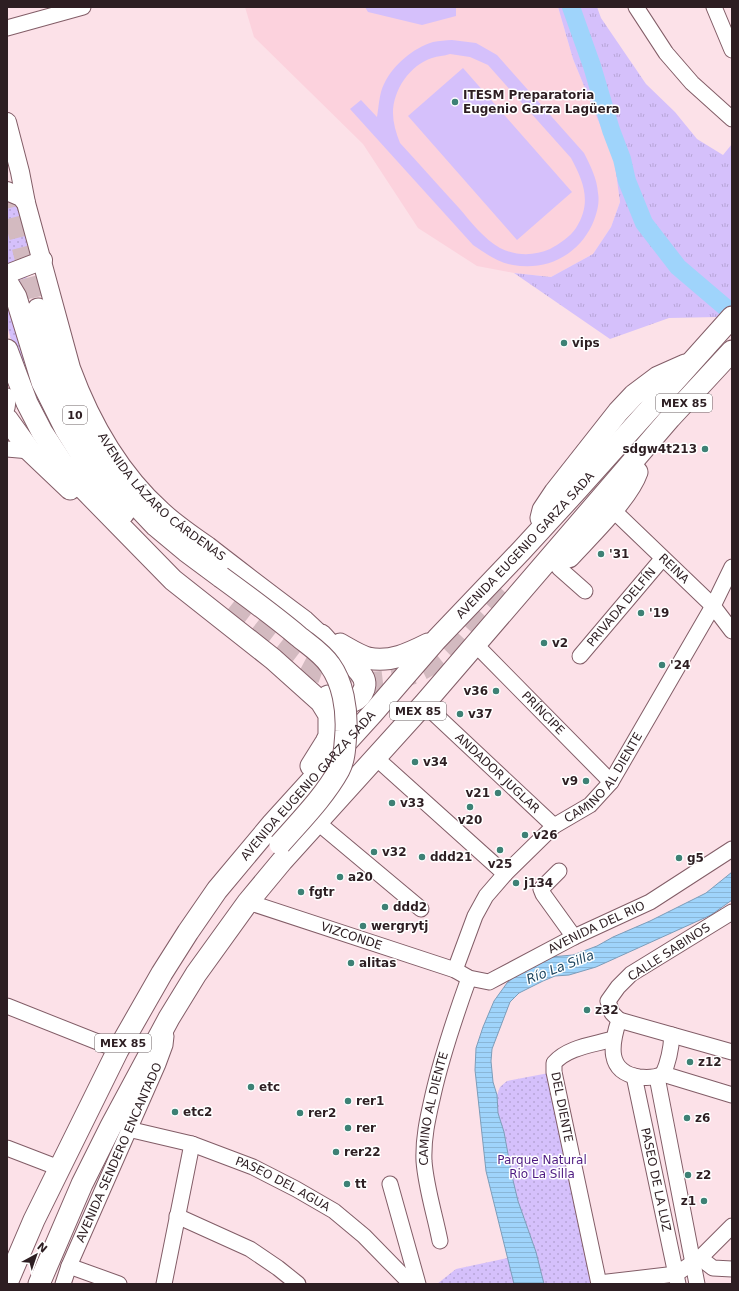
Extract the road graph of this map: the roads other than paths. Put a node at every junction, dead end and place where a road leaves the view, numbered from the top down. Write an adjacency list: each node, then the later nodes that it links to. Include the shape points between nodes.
1 (83, 7): 4 (street)
2 (636, 7): 6 (street, via 666,53 692,83)
3 (714, 7): 5 (street)
4 (7, 28)
5 (732, 50)
6 (732, 119)
7 (7, 122): 8 (main road, AVENIDA LÁZARO CÁRDENAS)
8 (10, 149): 10 (main road, AVENIDA LÁZARO CÁRDENAS)
9 (7, 191): 10 (main road, via 21,197)
10 (26, 203): 11 (main road, AVENIDA LÁZARO CÁRDENAS)
11 (42, 260): 12 (main road); 24 (main road, AVENIDA LÁZARO CÁRDENAS, via 73,374 92,417)
12 (7, 274)
13 (7, 282): 14 (highway)
14 (22, 311): 26 (highway, AVENIDA LÁZARO CÁRDENAS / 10, via 57,374 77,420 116,480); 31 (highway, via 42,382 80,454 111,498)
15 (732, 317): 41 (highway, AVENIDA EUGENIO GARZA SADA / MEX 85, via 693,361 658,377 618,412 554,492 543,510 539,531)
16 (7, 350): 28 (highway, via 27,403 42,432 81,486)
17 (729, 354): 20 (highway, AVENIDA EUGENIO GARZA SADA / MEX 85)
18 (7, 396): 19 (street)
19 (7, 408)
20 (670, 418): 23 (highway, AVENIDA EUGENIO GARZA SADA / MEX 85); 35 (highway, via 599,484)
21 (7, 420): 25 (highway)
22 (7, 449): 25 (street)
23 (643, 450): 27 (highway, via 636,475); 34 (highway, AVENIDA EUGENIO GARZA SADA / MEX 85)
24 (113, 451): 26 (highway); 40 (main road, AVENIDA LÁZARO CÁRDENAS, via 134,481 162,512 305,620)
25 (30, 452): 29 (highway, via 117,533)
26 (138, 507): 59 (highway, 10, bridge, via 186,551 322,656 334,672 345,705 345,745 340,769 329,787 258,869 219,920 204,944)
27 (612, 509): 30 (street, REINA); 33 (highway)
28 (128, 535): 29 (highway); 31 (highway)
29 (148, 556): 44 (highway, via 173,580)
30 (662, 559): 37 (street, REINA); 43 (street, PRIVADA DELFÍN)
31 (178, 567): 38 (highway)
32 (732, 567): 37 (street, CAMINO AL DIENTE)
33 (559, 568): 34 (highway, via 546,577); 36 (street)
34 (530, 580): 42 (highway, AVENIDA EUGENIO GARZA SADA / MEX 85)
35 (506, 589)
36 (585, 590)
37 (713, 606): 39 (street, REINA); 47 (street, CAMINO AL DIENTE)
38 (229, 608)
39 (732, 631)
40 (321, 635): 41 (highway, via 376,659 405,655); 44 (highway, via 363,676 364,691 354,700 341,702 331,698 289,666)
41 (437, 639): 49 (highway, AVENIDA EUGENIO GARZA SADA / MEX 85)
42 (475, 644): 45 (highway, AVENIDA EUGENIO GARZA SADA / MEX 85); 47 (street, PRÍNCIPE)
43 (580, 656)
44 (273, 659): 49 (highway, via 321,702 329,715 330,724 326,742)
45 (424, 704): 46 (highway, AVENIDA EUGENIO GARZA SADA / MEX 85); 50 (street, ANDADOR JUGLAR)
46 (376, 758): 48 (highway, AVENIDA EUGENIO GARZA SADA / MEX 85); 53 (street)
47 (611, 782): 50 (street, CAMINO AL DIENTE, via 590,805)
48 (317, 822): 54 (highway, AVENIDA EUGENIO GARZA SADA / MEX 85); 55 (street)
49 (273, 823): 66 (highway, AVENIDA EUGENIO GARZA SADA / MEX 85, via 217,890 188,932)
50 (554, 826): 53 (street, CAMINO AL DIENTE)
51 (732, 849): 57 (street, AVENIDA DEL RIO, via 650,902)
52 (559, 871): 57 (street, via 541,889)
53 (505, 874): 58 (street, CAMINO AL DIENTE, via 486,896 475,916)
54 (248, 902): 58 (street, VIZCONDE); 59 (highway, AVENIDA EUGENIO GARZA SADA / MEX 85)
55 (421, 909)
56 (732, 912): 63 (street, CALLE SABINOS, via 631,974 608,1001 612,1013)
57 (574, 937): 60 (street, AVENIDA DEL RIO, via 490,982)
58 (455, 970): 60 (street, AVENIDA DEL RIO)
59 (196, 974): 62 (highway, AVENIDA EUGENIO GARZA SADA / MEX 85)
60 (468, 978): 78 (street, CAMINO AL DIENTE, via 440,1064 425,1128 425,1168)
61 (7, 1006): 66 (street)
62 (169, 1018): 71 (street, AVENIDA SENDERO ENCANTADO, via 165,1045 158,1064); 85 (highway, AVENIDA EUGENIO GARZA SADA / MEX 85, via 82,1184)
63 (619, 1020): 64 (street); 65 (street)
64 (672, 1035): 67 (street); 69 (street, via 668,1062)
65 (613, 1040): 68 (street, via 615,1061 623,1072); 84 (street, DEL DIENTE, via 568,1051 554,1063)
66 (118, 1050): 74 (highway, AVENIDA EUGENIO GARZA SADA / MEX 85)
67 (732, 1052)
68 (634, 1076): 69 (street); 82 (street, PASEO DE LA LUZ)
69 (660, 1076): 70 (street); 79 (street, PASEO DE LA LUZ)
70 (732, 1095)
71 (128, 1129): 72 (street, PASEO DEL AGUA); 80 (street, AVENIDA SENDERO ENCANTADO)
72 (192, 1144): 76 (street); 90 (street, PASEO DEL AGUA, via 253,1167 334,1211 364,1236)
73 (7, 1148): 74 (street)
74 (59, 1168): 83 (highway, AVENIDA EUGENIO GARZA SADA / MEX 85)
75 (390, 1184): 91 (street)
76 (177, 1216): 88 (street); 89 (street, via 250,1249)
77 (732, 1226): 79 (street)
78 (440, 1241)
79 (696, 1261): 81 (street, via 713,1268); 82 (street); 92 (street, PASEO DE LA LUZ)
80 (69, 1266): 86 (street, AVENIDA SENDERO ENCANTADO); 87 (street)
81 (732, 1269)
82 (677, 1279): 84 (street)
83 (7, 1283)
84 (599, 1283)
85 (39, 1284)
86 (63, 1284)
87 (119, 1284)
88 (164, 1284)
89 (298, 1284)
90 (411, 1284)
91 (418, 1284)
92 (697, 1284)

